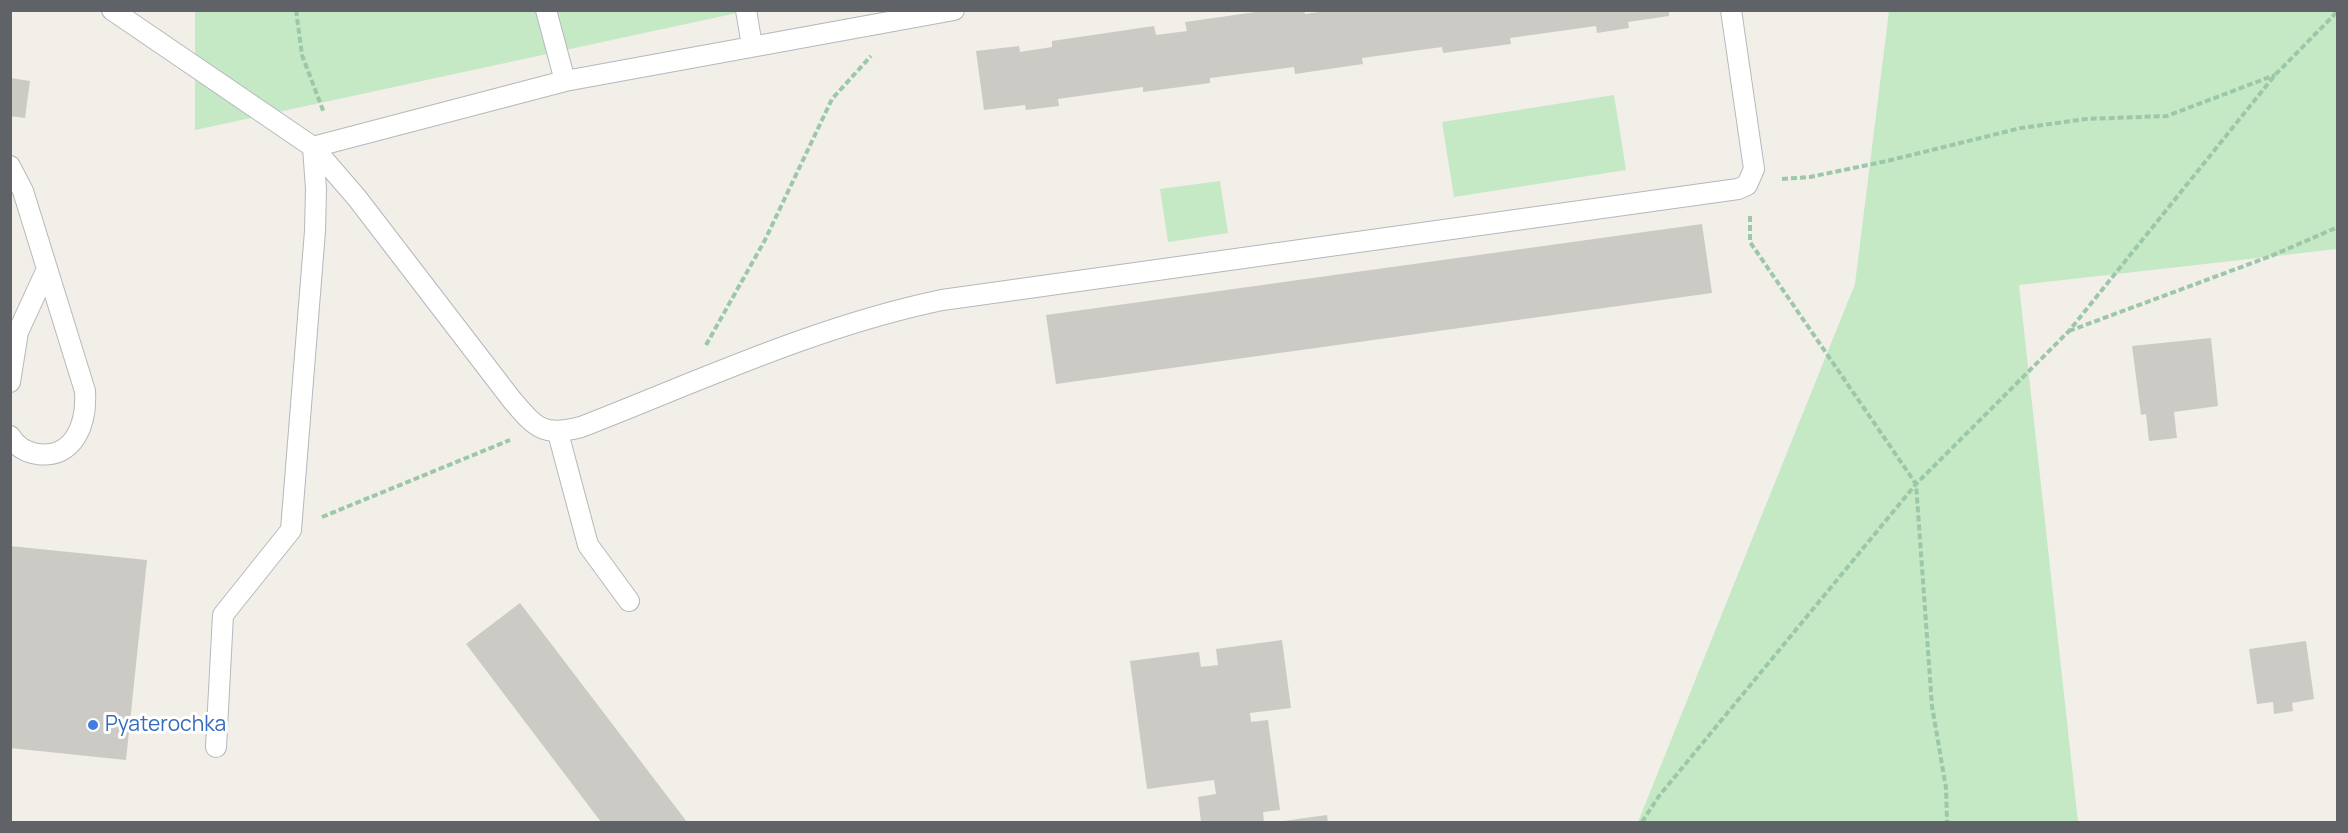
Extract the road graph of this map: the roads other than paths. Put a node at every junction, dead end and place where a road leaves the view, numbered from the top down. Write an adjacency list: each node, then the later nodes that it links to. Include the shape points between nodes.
1 (112, 10): 9 (lane)
2 (546, 10): 8 (lane)
3 (746, 10): 7 (lane)
4 (954, 10): 6 (lane)
5 (1731, 10): 13 (lane, via 1754,169 1749,182 1738,189 942,300 841,327 581,427)
6 (907, 14): 7 (lane)
7 (752, 46): 8 (lane)
8 (565, 81): 9 (lane)
9 (313, 147): 13 (lane, via 357,198 506,393 525,415); 16 (lane, via 315,231 291,530 224,615)
10 (10, 166): 11 (lane, via 23,191)
11 (47, 268): 12 (lane, via 18,332); 14 (lane, via 85,391 84,421 75,439 54,454 25,450)
12 (10, 382)
13 (549, 430): 15 (lane, via 588,544)
14 (10, 436)
15 (628, 601)
16 (216, 747)

